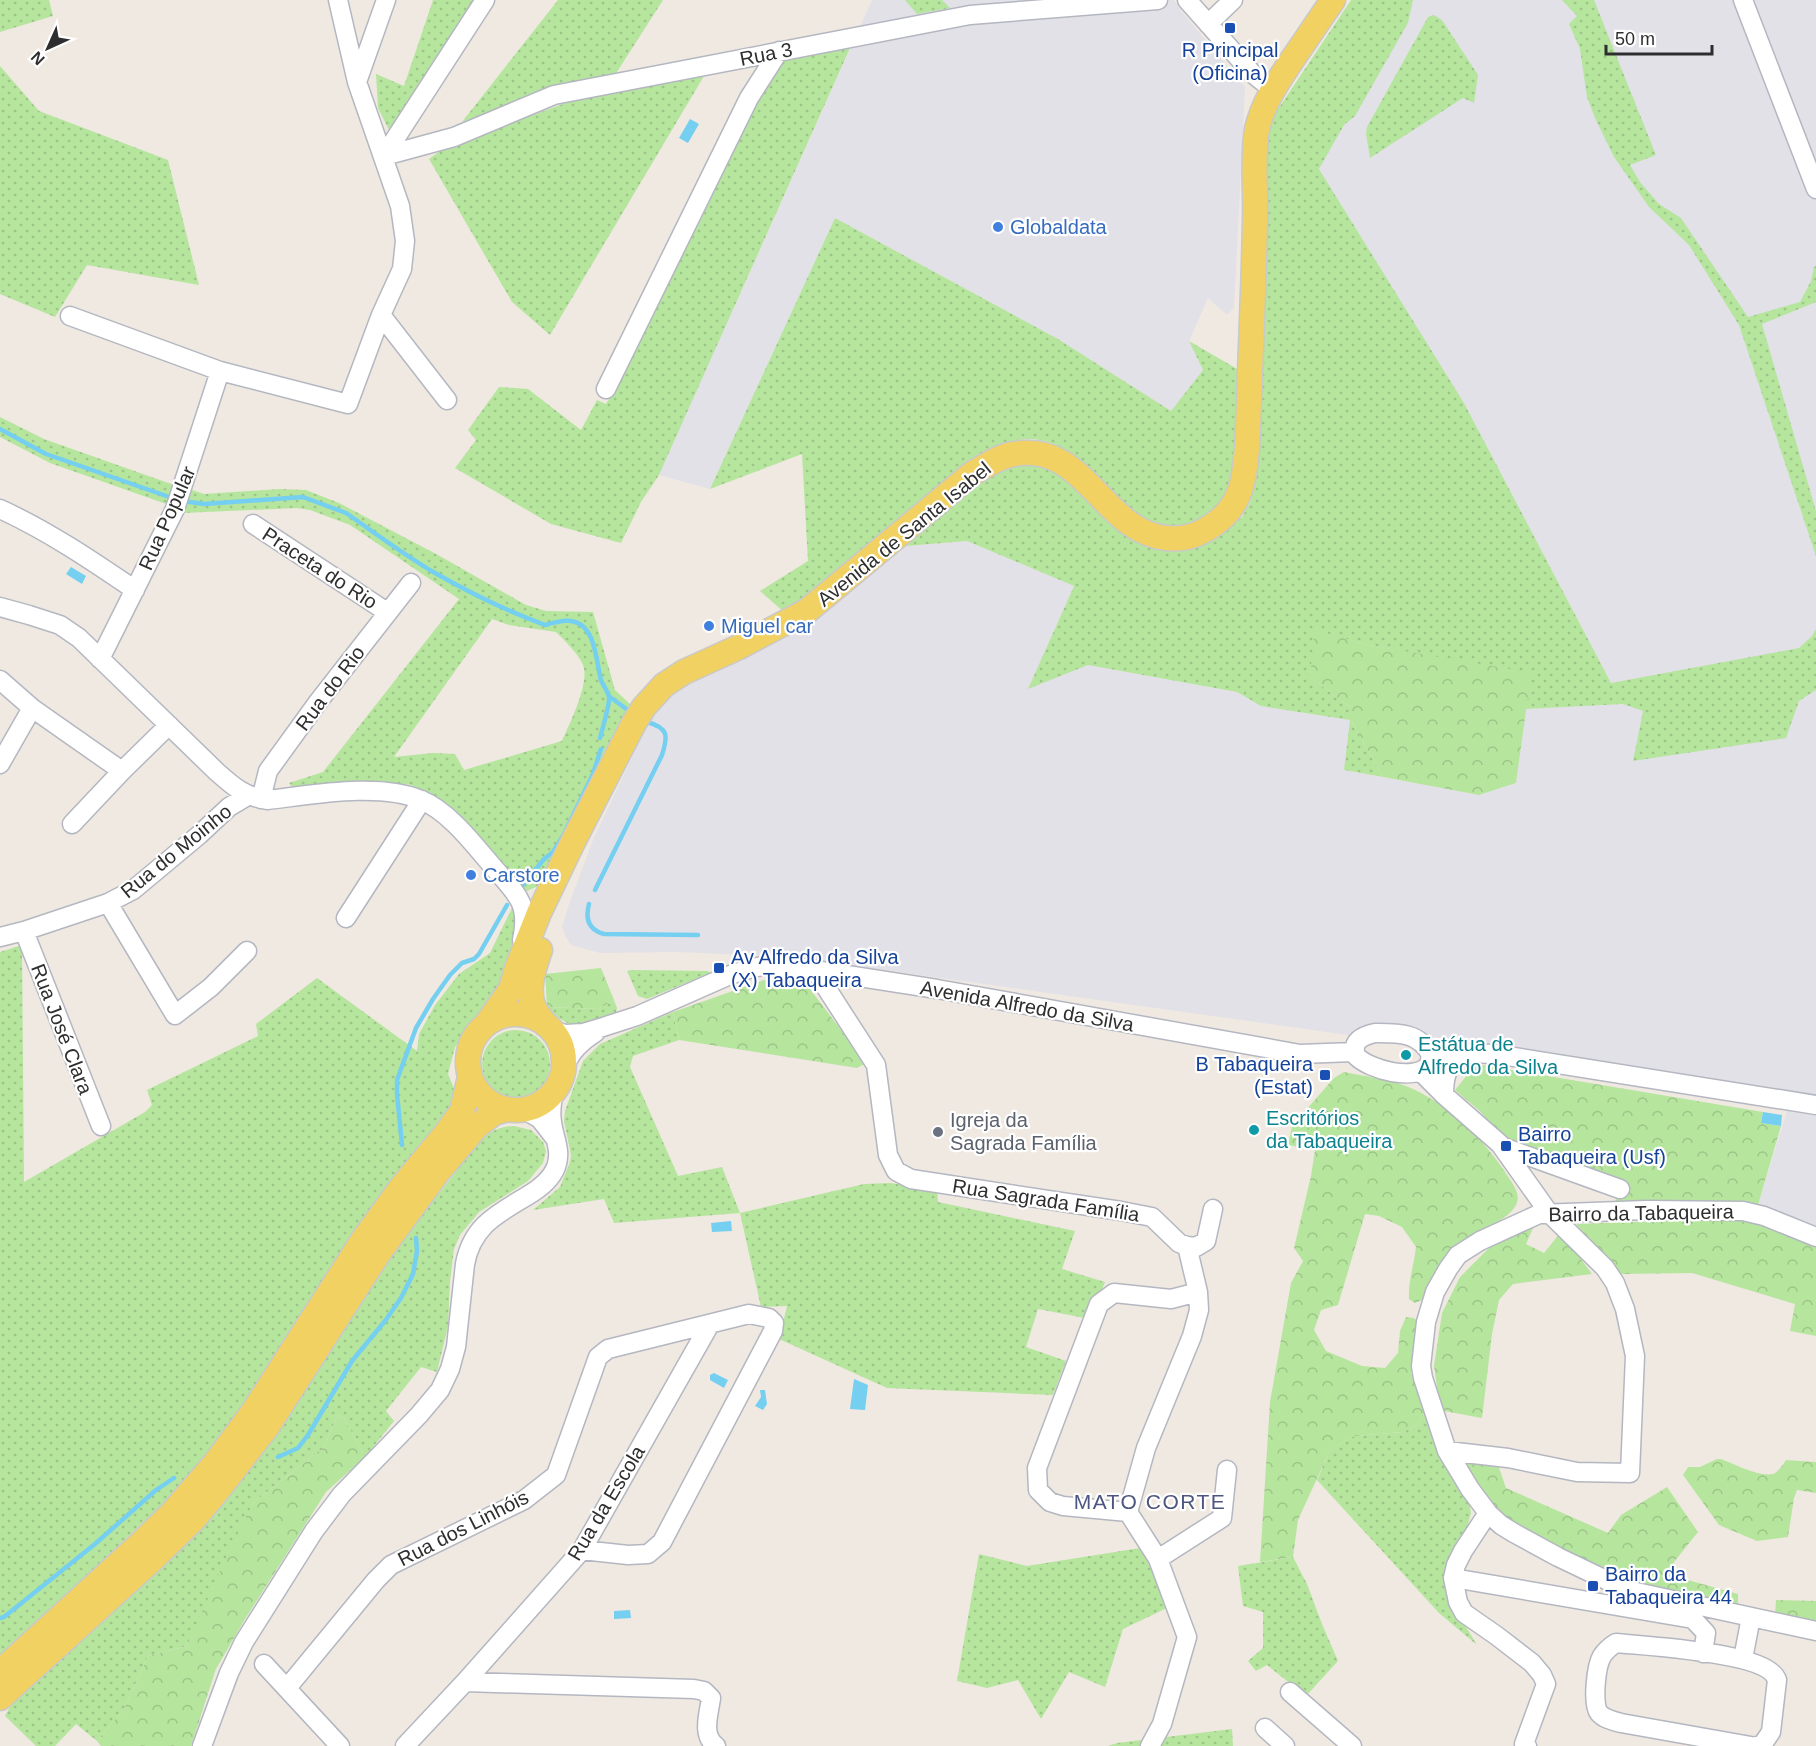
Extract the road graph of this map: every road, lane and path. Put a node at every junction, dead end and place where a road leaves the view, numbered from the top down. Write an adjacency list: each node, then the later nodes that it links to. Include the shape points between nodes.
1 (338, 0): 11 (street)
2 (386, 0): 11 (street)
3 (485, 0): 13 (street)
4 (1158, 0): 10 (street, Rua 3, via 970,15)
5 (1187, 0): 9 (street)
6 (1233, 0): 9 (street)
7 (1333, 0): 12 (main road, Avenida de Santa Isabel)
8 (1743, 0): 14 (street)
9 (1208, 24): 12 (street, via 1252,74)
10 (779, 51): 13 (street, Rua 3, via 554,95 454,137); 18 (street, via 749,98)
11 (357, 82): 13 (street)
12 (1273, 90): 34 (main road, Avenida de Santa Isabel, via 1257,128 1249,401 1243,478 1230,511 1196,535 1158,537 1124,520 1074,470 1053,457 1031,452 1000,458 973,473 807,611 664,685 634,723)
13 (384, 156): 15 (street, via 400,207 405,241 402,269)
14 (1816, 189)
15 (381, 315): 17 (street, via 348,404); 19 (street)
16 (70, 316): 17 (street)
17 (220, 371): 23 (street, Rua Popular, via 175,509)
18 (606, 389)
19 (447, 400)
20 (0, 509): 23 (street, via 79,552)
21 (253, 524): 25 (street, Praceta do Rio)
22 (411, 583): 25 (street, Rua do Rio)
23 (135, 590): 26 (street, Rua Popular)
24 (0, 607): 26 (street, via 60,625)
25 (387, 612): 32 (street, Rua do Rio, via 268,771)
26 (100, 658): 29 (street)
27 (0, 680): 28 (street)
28 (32, 708): 30 (street); 31 (street)
29 (169, 725): 31 (street); 32 (street, via 237,790)
30 (0, 764)
31 (122, 771): 35 (street)
32 (255, 797): 33 (street, via 267,800 361,791 393,792); 38 (street, Rua do Moinho, via 229,807 133,890)
33 (422, 800): 37 (street, via 442,813); 40 (street)
34 (595, 801): 36 (main road, Avenida de Santa Isabel); 44 (main road, Avenida de Santa Isabel)
35 (72, 824)
36 (554, 883): 37 (street, via 531,898); 39 (main road, Avenida de Santa Isabel)
37 (512, 889): 39 (street); 44 (street, via 523,906 526,925)
38 (108, 903): 41 (street, Rua do Moinho); 43 (street, via 175,1015)
39 (539, 913): 44 (main road, Avenida de Santa Isabel)
40 (346, 918)
41 (24, 931): 42 (street, Rua do Moinho); 58 (street, Rua José Clara)
42 (0, 937)
43 (247, 951)
44 (524, 972): 46 (main road, Avenida de Santa Isabel); 47 (main road, Avenida de Santa Isabel, via 534,1007)
45 (816, 972): 48 (street, Avenida Alfredo da Silva, via 789,966 749,969); 49 (street, Avenida Alfredo da Silva, via 937,989 1300,1053); 65 (street, Rua Sagrada Família, via 876,1065 888,1155 896,1171 911,1179 1152,1217)
46 (488, 1022): 47 (main road, via 517,1014 532,1017); 53 (main road, via 470,1046)
47 (549, 1028): 48 (street, Avenida Alfredo da Silva, via 566,1034); 54 (main road, via 562,1049)
48 (603, 1028): 54 (street, Avenida Alfredo da Silva, via 574,1050)
49 (1354, 1052): 51 (street, via 1360,1038 1391,1033 1421,1041); 52 (street, via 1376,1068)
50 (1464, 1053): 51 (street); 55 (street, via 1446,1073); 56 (street, via 1495,1054)
51 (1431, 1055): 52 (street, via 1429,1065)
52 (1421, 1072): 55 (street)
53 (470, 1077): 57 (main road, via 485,1098 495,1105); 80 (main road, via 462,1111 363,1240 265,1394 216,1462 172,1513)
54 (559, 1080): 57 (main road, via 546,1099 535,1106); 59 (street, via 551,1106)
55 (1444, 1095): 60 (street)
56 (1816, 1105)
57 (515, 1109): 59 (street, via 540,1119); 84 (main road, via 494,1113 477,1126 438,1172 378,1254 267,1427 193,1520)
58 (100, 1126)
59 (557, 1142): 87 (street, via 556,1168 548,1179 488,1221 471,1244 465,1264 456,1347 440,1390 342,1494 314,1531 244,1642)
60 (1503, 1147): 61 (street); 63 (street)
61 (1620, 1189)
62 (1213, 1209): 65 (street, via 1206,1240 1196,1247)
63 (1549, 1214): 64 (street, Bairro da Tabaqueira, via 1743,1211); 68 (street, Bairro da Tabaqueira, via 1539,1214 1480,1241 1458,1256 1435,1292 1426,1322 1421,1366); 68 (street, via 1605,1268 1625,1309 1635,1356 1630,1473 1577,1472)
64 (1816, 1237)
65 (1187, 1246): 66 (street)
66 (1198, 1292): 70 (street, via 1199,1310 1192,1336 1146,1448); 70 (street, via 1171,1299 1114,1293 1099,1304 1037,1468 1038,1490 1050,1502)
67 (710, 1324): 72 (street, Rua da Escola); 72 (street, via 749,1314 769,1318 774,1323 662,1542 648,1554); 82 (street, Rua dos Linhóis, via 608,1350 598,1357 556,1475 524,1500 391,1565)
68 (1447, 1450): 71 (street, Bairro da Tabaqueira)
69 (1227, 1470): 73 (street, via 1222,1518)
70 (1128, 1512): 73 (street)
71 (1488, 1513): 74 (street, via 1463,1551); 75 (street, Bairro da Tabaqueira, via 1514,1533 1627,1590)
72 (582, 1550): 81 (street, Rua da Escola)
73 (1158, 1559): 91 (street, via 1187,1637 1162,1724)
74 (1453, 1578): 77 (street, via 1693,1619 1706,1633); 86 (street, via 1464,1612 1532,1663 1546,1684)
75 (1751, 1617): 76 (street, Bairro da Tabaqueira); 78 (street)
76 (1816, 1631)
77 (1703, 1653): 78 (street); 94 (street, via 1616,1643 1601,1657 1596,1709 1601,1716 1621,1724)
78 (1743, 1659): 94 (street, via 1770,1670 1777,1680 1771,1732 1762,1744)
79 (264, 1664): 82 (street)
80 (0, 1672)
81 (465, 1682): 89 (street, Rua da Escola); 90 (street, via 704,1691 711,1698 706,1734)
82 (287, 1688): 88 (street)
83 (1290, 1692): 93 (street)
84 (0, 1698)
85 (1265, 1728): 92 (street)
86 (1525, 1745)
87 (202, 1746)
88 (340, 1746)
89 (405, 1746)
90 (716, 1746)
91 (1150, 1746)
92 (1285, 1746)
93 (1353, 1746)
94 (1753, 1746)

